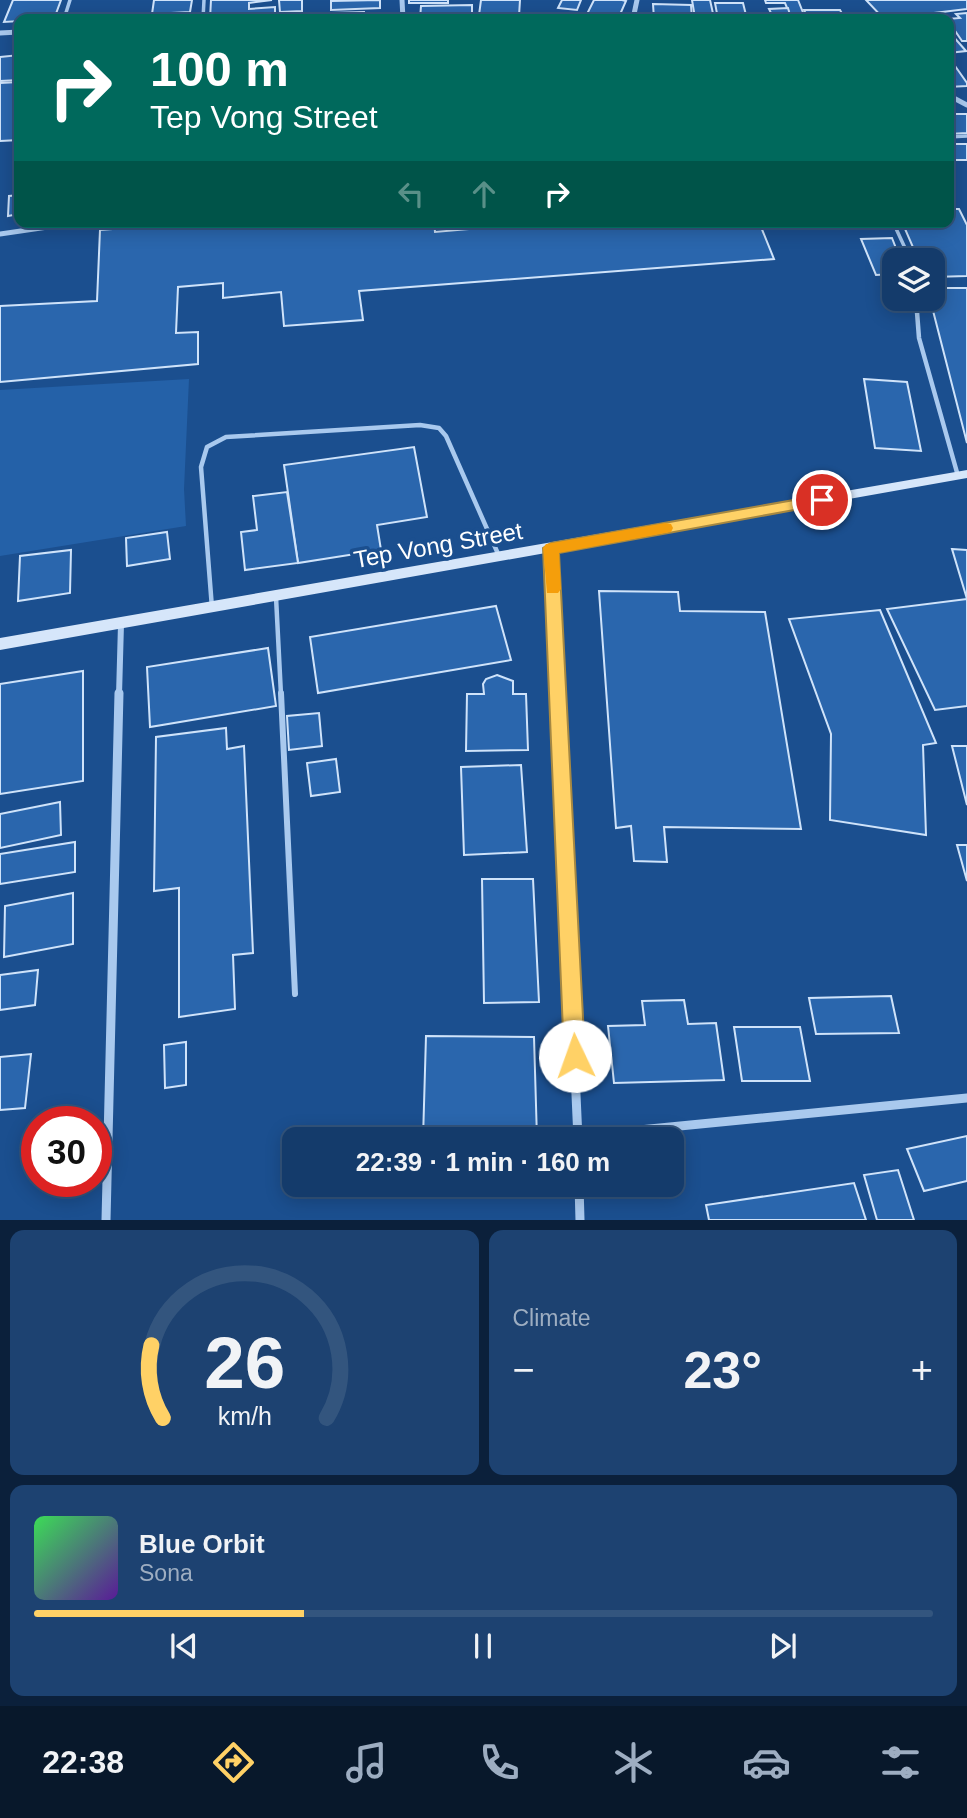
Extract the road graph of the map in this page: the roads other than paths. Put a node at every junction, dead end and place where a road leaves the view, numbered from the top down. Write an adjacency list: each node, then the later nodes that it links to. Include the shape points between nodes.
1 (41, 228): 3 (street)
2 (896, 228): 4 (lane)
3 (0, 234)
4 (905, 248)
5 (917, 311): 6 (lane, via 919,338)
6 (962, 475): 7 (street, Tep Vong Street)
7 (551, 548): 8 (street, Tep Vong Street); 15 (street)
8 (499, 557): 9 (street, Tep Vong Street); 10 (lane, via 439,428 420,425 226,437 207,447 201,467)
9 (276, 597): 10 (street, Tep Vong Street); 13 (lane)
10 (212, 608): 11 (street, Tep Vong Street)
11 (121, 624): 12 (street, Tep Vong Street); 18 (street)
12 (0, 645)
13 (295, 994)
14 (967, 1098): 16 (street)
15 (577, 1127)
16 (684, 1127)
17 (579, 1197): 19 (street)
18 (106, 1220)
19 (580, 1220)

